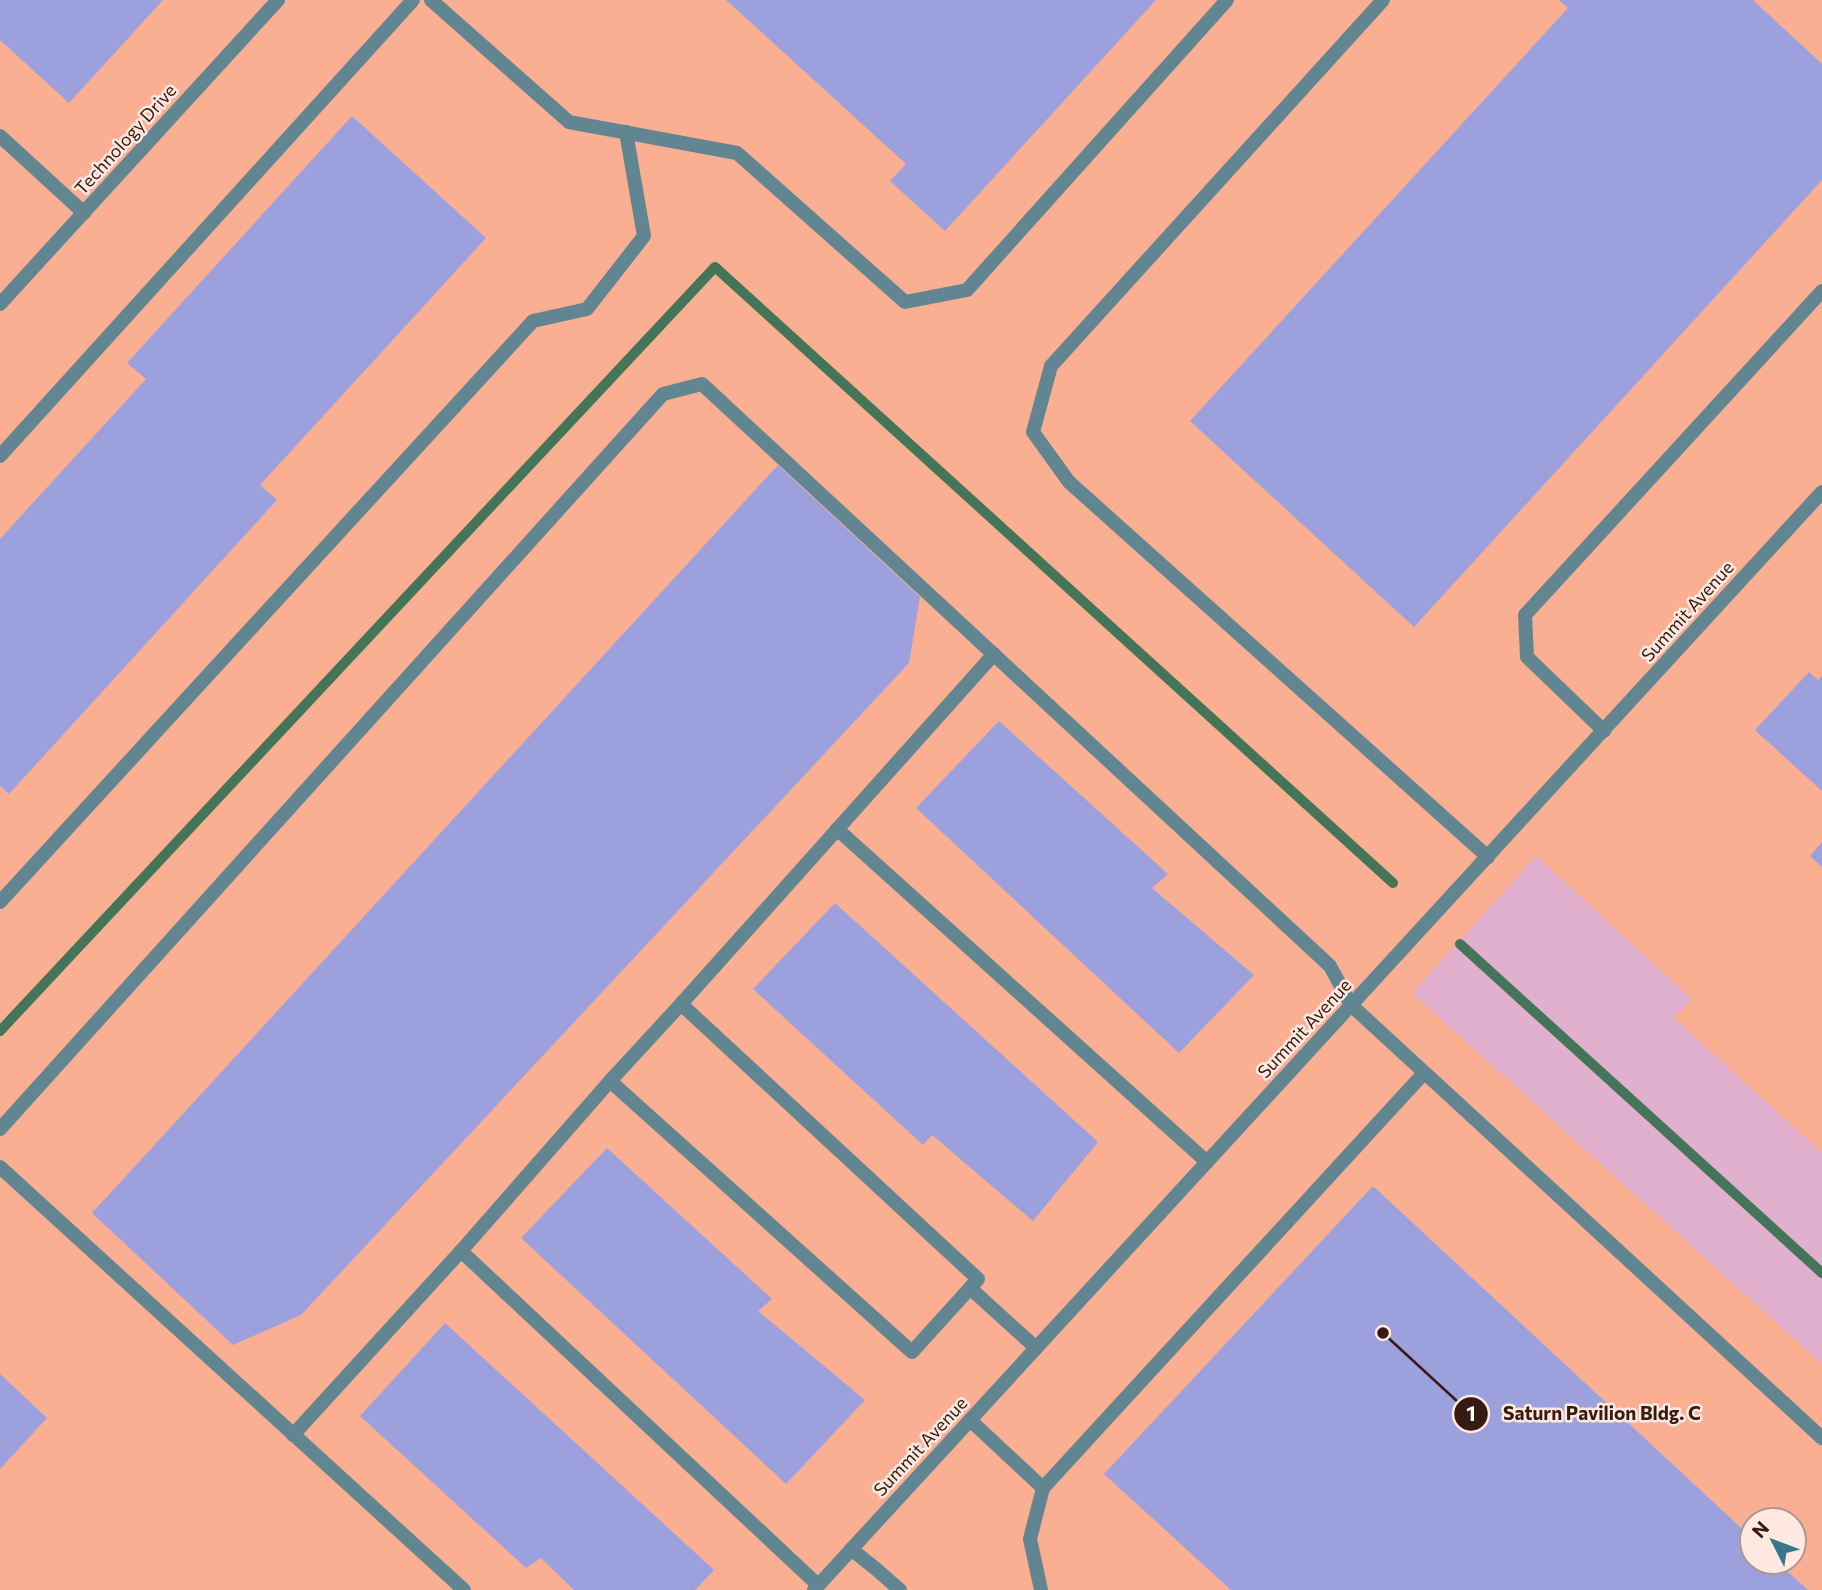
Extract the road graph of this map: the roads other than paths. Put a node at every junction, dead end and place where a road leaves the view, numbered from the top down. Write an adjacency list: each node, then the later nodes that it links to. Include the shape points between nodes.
1 (278, 0): 8 (street, Technology Drive)
2 (413, 0): 11 (street)
3 (432, 0): 6 (street, via 569,122)
4 (1227, 0): 6 (street, via 967,290 905,302 737,153)
5 (1382, 0): 16 (street, via 1051,366 1033,432 1069,482)
6 (625, 132): 17 (street, via 643,236 587,309 533,321)
7 (0, 136): 8 (street)
8 (84, 213): 10 (street, Technology Drive)
9 (1822, 291): 14 (street, via 1525,615 1527,657)
10 (0, 304)
11 (0, 456)
12 (1822, 492): 14 (street, Summit Avenue)
13 (994, 654): 15 (street); 19 (street, via 1330,966); 22 (street, via 702,384 663,394)
14 (1604, 731): 16 (street, Summit Avenue)
15 (837, 829): 18 (street); 23 (street)
16 (1488, 857): 19 (street, Summit Avenue)
17 (0, 902)
18 (681, 1004): 21 (street); 26 (street, via 978,1279)
19 (1351, 1005): 20 (street); 23 (street, Summit Avenue)
20 (1424, 1073): 30 (street); 31 (street)
21 (610, 1081): 25 (street); 26 (street, via 912,1352)
22 (0, 1129)
23 (1207, 1162): 27 (street, Summit Avenue)
24 (0, 1167): 29 (street)
25 (461, 1251): 29 (street); 33 (street)
26 (970, 1288): 27 (street)
27 (1036, 1348): 28 (street, Summit Avenue)
28 (970, 1420): 31 (street); 32 (street, Summit Avenue)
29 (293, 1435): 34 (street)
30 (1822, 1438)
31 (1043, 1488): 36 (street, via 1030,1539)
32 (851, 1549): 33 (street, Summit Avenue); 35 (street)
33 (816, 1588)
34 (464, 1590)
35 (900, 1590)
36 (1041, 1590)

